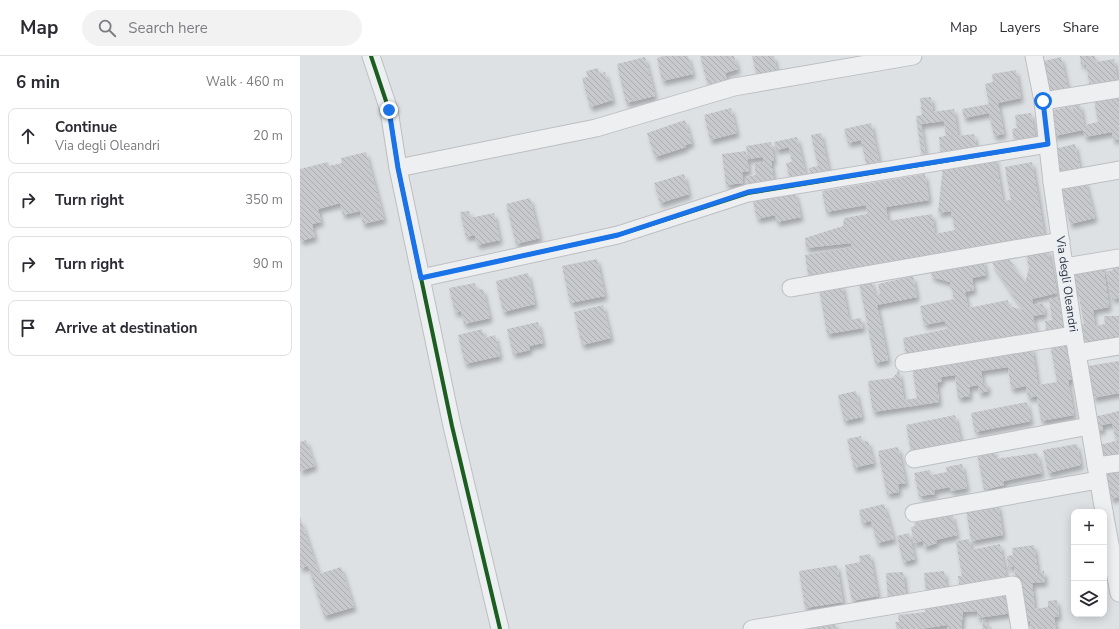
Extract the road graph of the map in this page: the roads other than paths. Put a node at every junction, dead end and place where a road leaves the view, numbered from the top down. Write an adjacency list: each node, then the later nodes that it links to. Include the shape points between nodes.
1 (371, 56): 7 (street, via 389,110)
2 (913, 56): 7 (street, via 734,87 596,128)
3 (1034, 56): 5 (street, Via degli Oleandri)
4 (1119, 89): 5 (street)
5 (1043, 101): 6 (street, Via degli Oleandri)
6 (1048, 144): 9 (street, Via degli Oleandri); 13 (street, via 748,192 618,235)
7 (398, 168): 13 (street)
8 (1119, 170): 9 (street)
9 (1052, 182): 10 (street, Via degli Oleandri)
10 (1060, 241): 12 (street, Via degli Oleandri); 14 (street)
11 (1119, 258): 12 (street)
12 (1065, 267): 15 (street, Via degli Oleandri)
13 (421, 278): 27 (street, via 452,426)
14 (791, 288)
15 (1074, 335): 17 (street, Via degli Oleandri); 18 (street)
16 (1119, 346): 17 (street)
17 (1077, 353): 19 (street, Via degli Oleandri)
18 (904, 363)
19 (1089, 426): 20 (street); 22 (street, Via degli Oleandri)
20 (914, 459)
21 (1119, 463): 22 (street)
22 (1097, 473): 23 (street, Via degli Oleandri); 24 (street)
23 (1103, 509)
24 (914, 514)
25 (1107, 528): 26 (street, Via degli Oleandri)
26 (1119, 593)
27 (500, 629)
28 (752, 629): 29 (street, via 1013,584)
29 (1020, 629)

